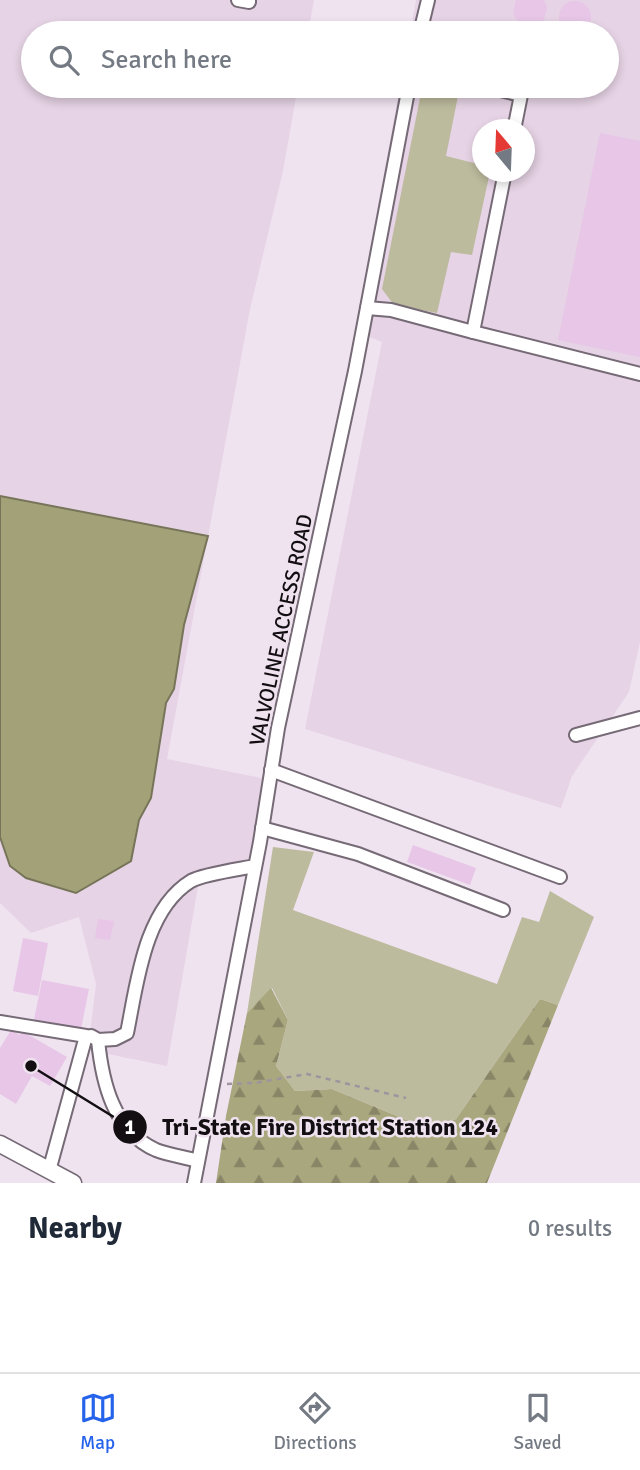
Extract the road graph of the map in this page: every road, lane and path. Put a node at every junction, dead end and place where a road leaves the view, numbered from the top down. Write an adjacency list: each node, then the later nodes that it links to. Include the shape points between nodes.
1 (238, 0): 2 (lane)
2 (249, 0)
3 (428, 0): 4 (lane)
4 (423, 21)
5 (406, 98): 9 (lane, VALVOLINE ACCESS ROAD)
6 (520, 98): 7 (lane)
7 (516, 119)
8 (503, 182): 10 (lane)
9 (367, 308): 10 (lane); 14 (lane, VALVOLINE ACCESS ROAD)
10 (473, 332): 11 (lane)
11 (640, 374)
12 (640, 718): 13 (lane)
13 (576, 735)
14 (271, 770): 15 (lane, VALVOLINE ACCESS ROAD); 17 (lane)
15 (262, 828): 16 (lane, VALVOLINE ACCESS ROAD); 18 (lane, via 358,854)
16 (255, 866): 20 (lane, via 193,880 170,899 146,943 127,1033 115,1039); 21 (lane, VALVOLINE ACCESS ROAD)
17 (560, 877)
18 (503, 910)
19 (0, 1022): 20 (lane)
20 (92, 1038): 24 (lane, via 110,1098 129,1129 155,1150); 25 (lane)
21 (213, 1084): 22 (path, via 307,1074); 24 (lane, VALVOLINE ACCESS ROAD)
22 (405, 1098)
23 (0, 1144): 25 (main road)
24 (198, 1161): 27 (lane, VALVOLINE ACCESS ROAD)
25 (50, 1171): 26 (main road)
26 (73, 1183)
27 (194, 1183)

